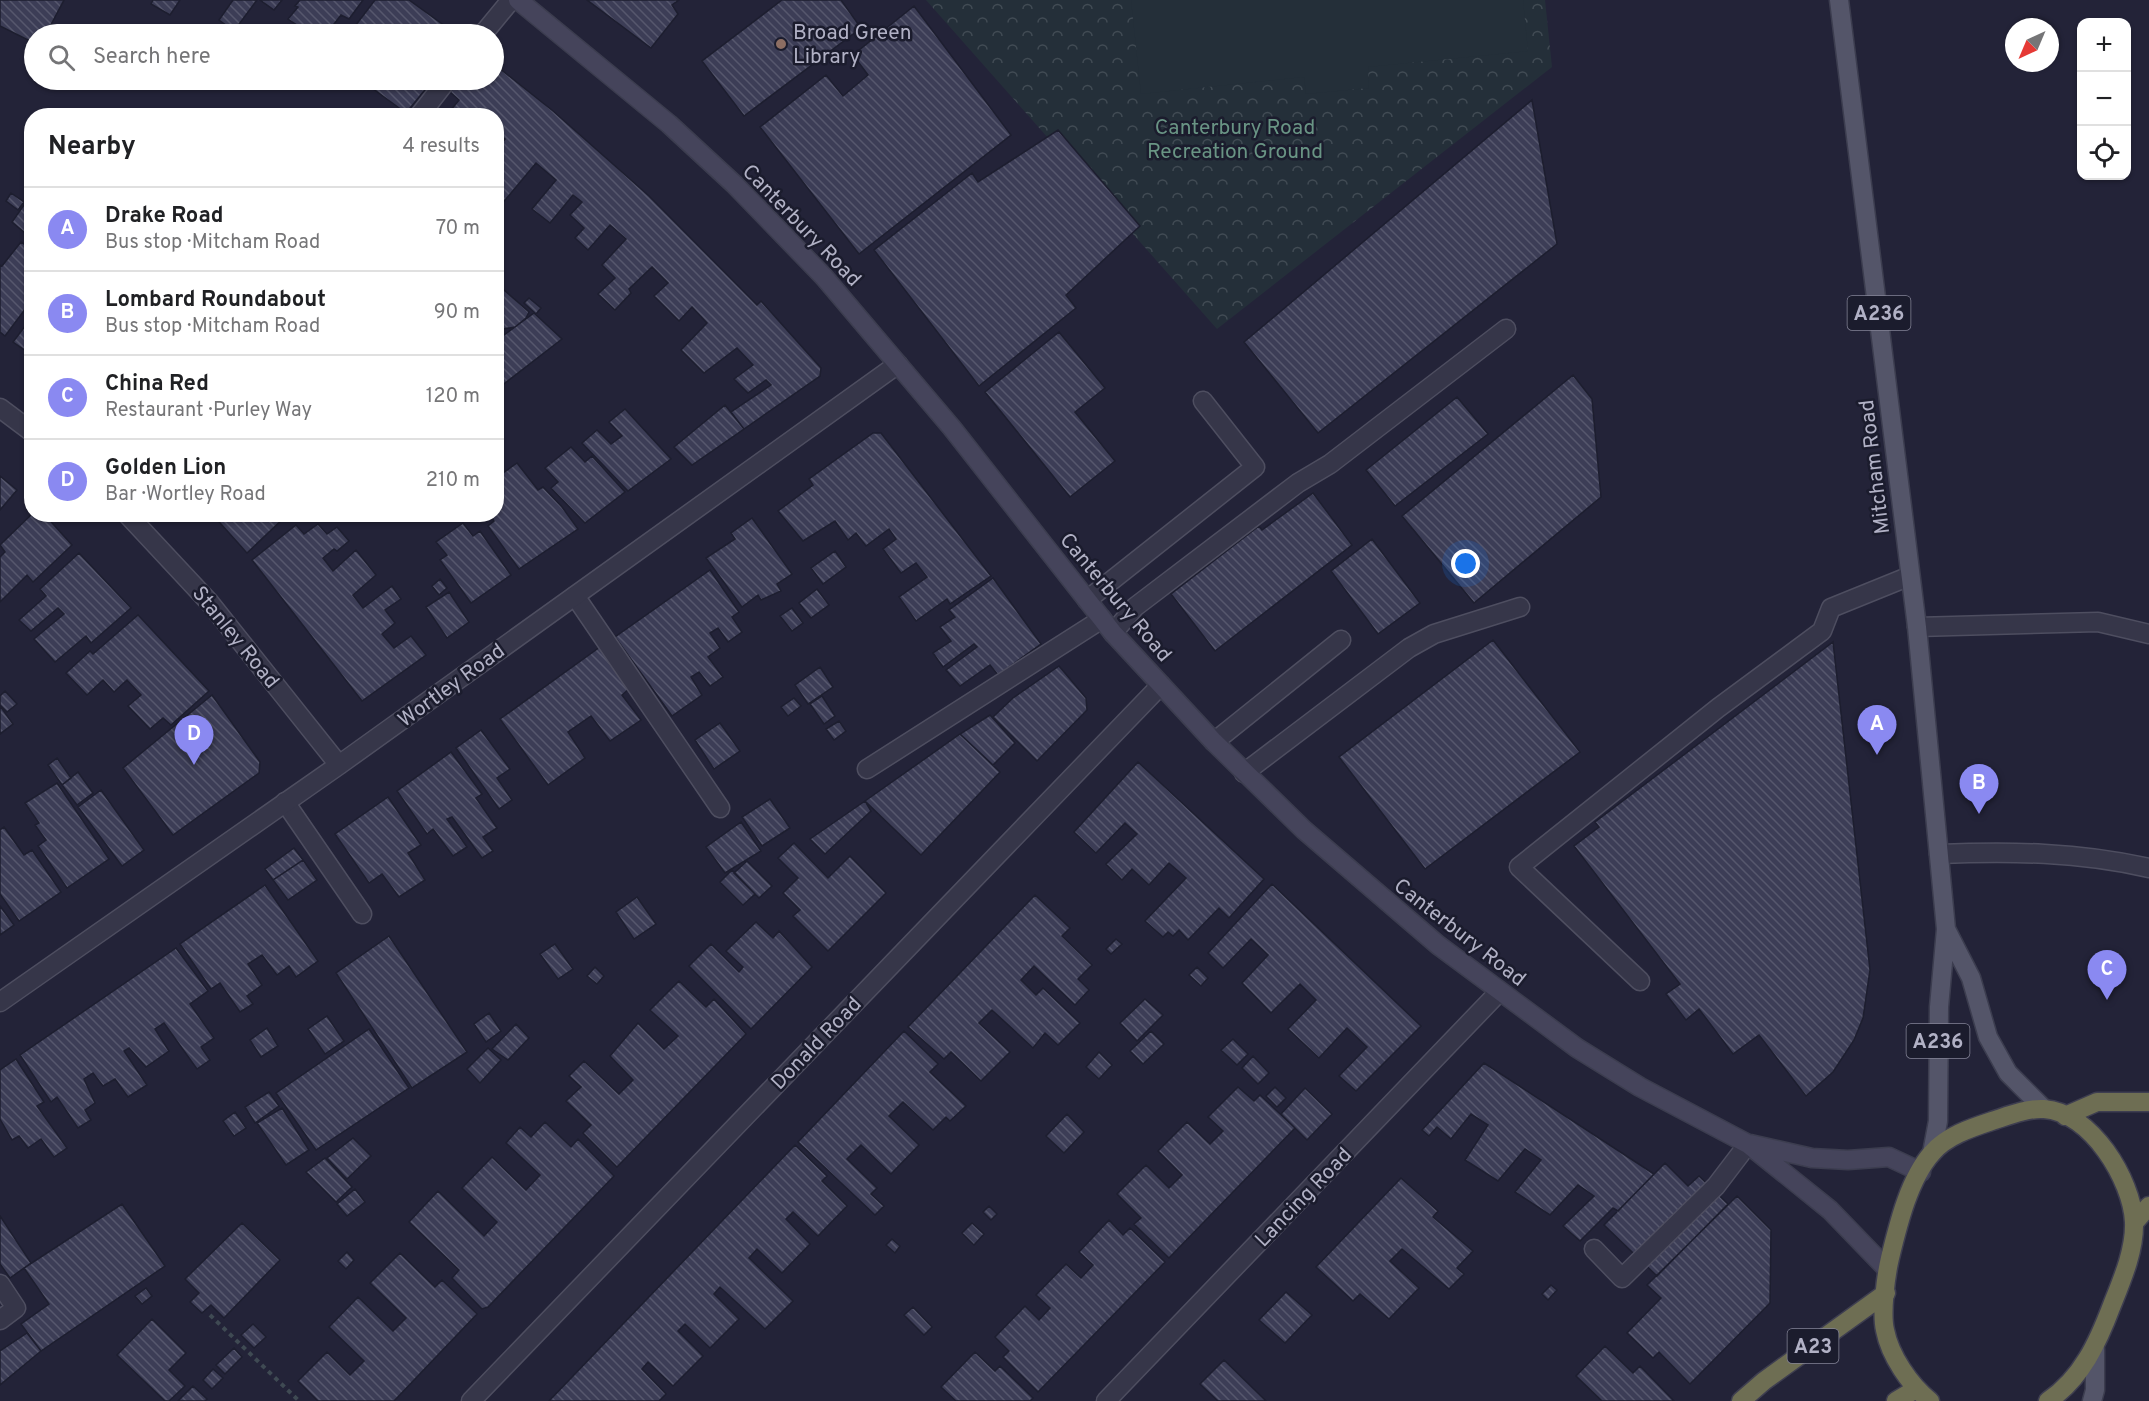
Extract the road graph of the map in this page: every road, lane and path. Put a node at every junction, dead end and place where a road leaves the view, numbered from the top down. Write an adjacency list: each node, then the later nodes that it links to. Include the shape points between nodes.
1 (511, 0): 4 (street)
2 (518, 0): 8 (street, Canterbury Road, via 613,75 734,184 824,277)
3 (1839, 0): 13 (main road, Mitcham Road / A236)
4 (491, 24)
5 (439, 90): 6 (street)
6 (424, 108)
7 (1506, 329): 17 (street, via 1330,464 1298,483)
8 (898, 364): 14 (street, Wortley Road); 15 (street, Canterbury Road)
9 (1203, 401): 15 (street, via 1255,467)
10 (0, 408): 11 (street)
11 (24, 426)
12 (135, 522): 23 (street, Stanley Road, via 203,594)
13 (1910, 576): 18 (main road, Mitcham Road / A236); 32 (street, via 1831,608 1822,631 1718,708 1519,867)
14 (576, 596): 23 (street, Wortley Road); 27 (street)
15 (1087, 600): 17 (street, Canterbury Road)
16 (1520, 607): 25 (street, via 1434,634 1409,648)
17 (1107, 626): 21 (street, Canterbury Road); 24 (street)
18 (1917, 627): 19 (street, via 2098,622); 28 (main road, Mitcham Road / A236)
19 (2149, 634)
20 (1341, 640): 22 (street)
21 (1161, 685): 22 (street, Canterbury Road); 52 (street, Donald Road)
22 (1214, 742): 25 (street, Canterbury Road)
23 (339, 765): 26 (street, Wortley Road)
24 (867, 769)
25 (1244, 773): 33 (street, Canterbury Road, via 1372,891)
26 (285, 802): 30 (street); 34 (street, Wortley Road)
27 (720, 808)
28 (1939, 854): 29 (street, via 2067,854); 31 (main road, Mitcham Road / A236)
29 (2149, 868)
30 (362, 914)
31 (1946, 929): 36 (main road, Mitcham Road / A236, via 1971,978 1988,1037 2008,1073); 39 (main road, Mitcham Road / A236, via 1939,1007 1938,1121)
32 (1640, 981)
33 (1499, 992): 38 (street, Canterbury Road, via 1640,1087); 53 (street, Lancing Road)
34 (0, 1002)
35 (2149, 1102): 37 (highway, via 2097,1102)
36 (2044, 1109): 37 (highway); 39 (highway, via 1980,1125 1953,1136)
37 (2065, 1116): 42 (highway, via 2091,1133 2114,1161)
38 (1748, 1144): 40 (street, Canterbury Road, via 1812,1158 1889,1157); 43 (street, via 1716,1186 1622,1278); 44 (street, Canterbury Road, via 1830,1210)
39 (1932, 1153): 40 (highway)
40 (1921, 1172): 44 (highway, via 1902,1213)
41 (2149, 1206): 42 (highway)
42 (2134, 1223): 49 (highway, via 2125,1273)
43 (1594, 1250)
44 (1887, 1269): 46 (highway)
45 (0, 1284): 48 (street, via 16,1308)
46 (1886, 1293): 50 (highway, via 1884,1329 1897,1360); 54 (highway, A23)
47 (210, 1315): 51 (path)
48 (0, 1320)
49 (2095, 1349): 57 (highway, via 2062,1392); 58 (main road)
50 (1916, 1389): 55 (highway); 56 (highway)
51 (298, 1401)
52 (471, 1401)
53 (1106, 1401)
54 (1741, 1401)
55 (1896, 1401)
56 (1930, 1401)
57 (2048, 1401)
58 (2092, 1401)

